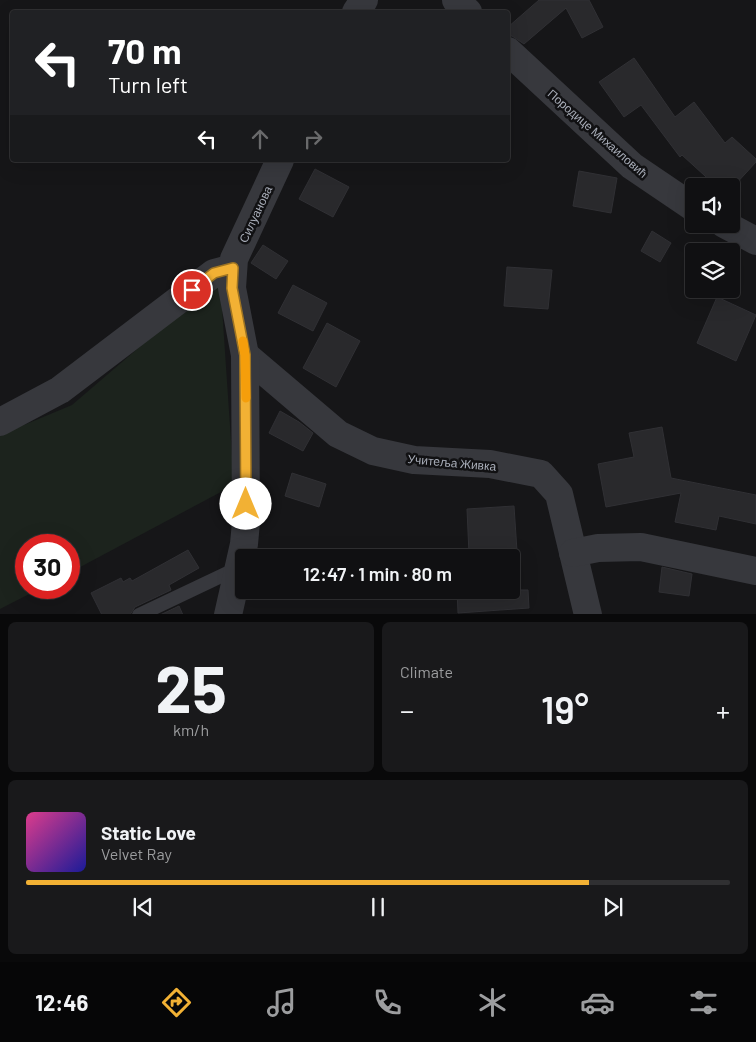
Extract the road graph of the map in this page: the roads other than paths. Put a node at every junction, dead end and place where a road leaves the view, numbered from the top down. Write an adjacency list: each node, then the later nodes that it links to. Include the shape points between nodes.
1 (456, 0): 2 (street)
2 (466, 10)
3 (510, 53): 5 (street, Породице Михаиловић, via 632,166)
4 (279, 162): 8 (street, Силуанова, via 234,259)
5 (685, 202)
6 (740, 232): 7 (street)
7 (756, 241)
8 (233, 268): 9 (street, Силуанова, via 232,288); 10 (street, via 214,273 60,390)
9 (245, 355): 11 (street, Силуанова, via 246,522); 12 (street, Учитеља Живка, via 338,434 373,450 414,460 490,464 541,474 559,494)
10 (0, 422)
11 (243, 549)
12 (573, 553): 14 (street, via 598,548 641,547); 18 (street, Учитеља Живка)
13 (235, 569): 16 (lane)
14 (756, 571)
15 (235, 582): 17 (street, Силуанова)
16 (139, 614)
17 (228, 614)
18 (588, 614)

